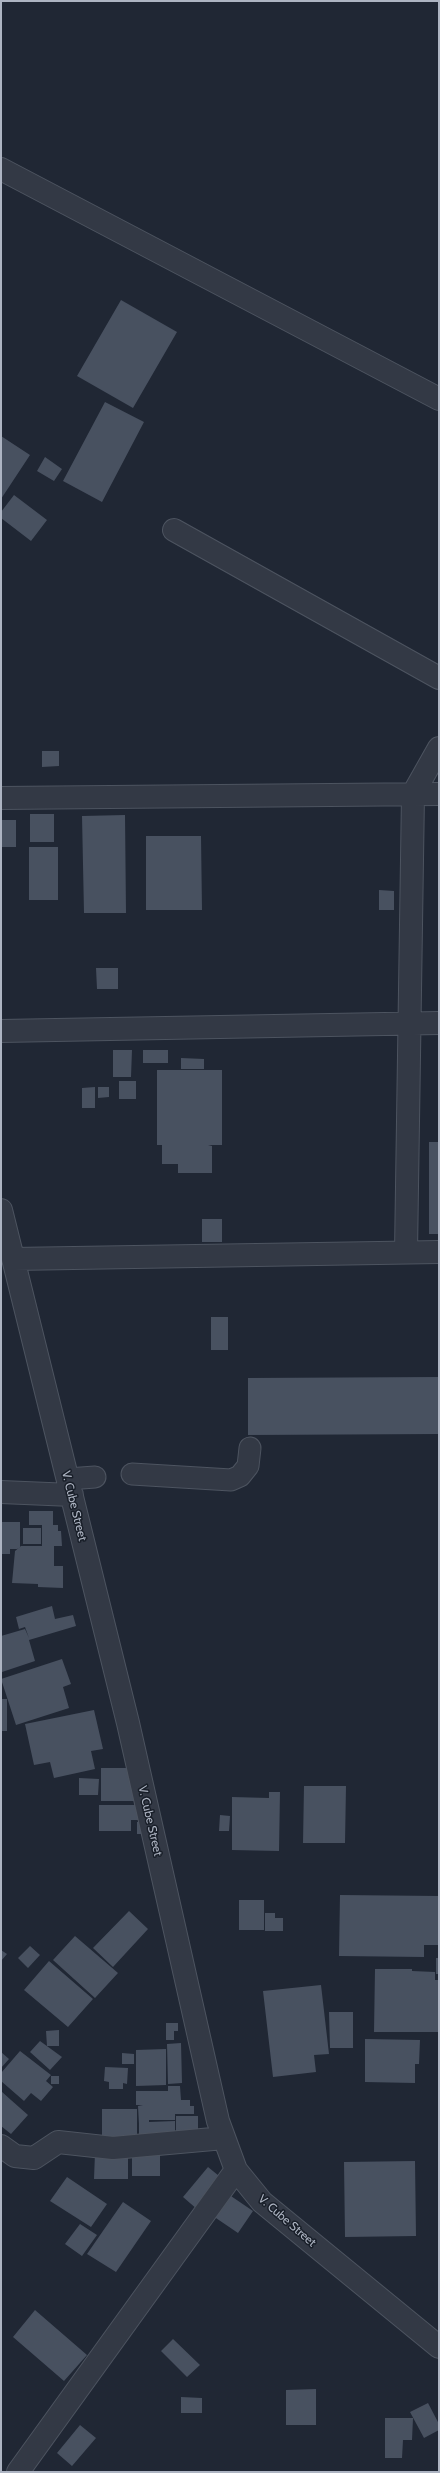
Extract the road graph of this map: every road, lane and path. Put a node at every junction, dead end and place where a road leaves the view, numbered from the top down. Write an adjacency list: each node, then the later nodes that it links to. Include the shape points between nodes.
1 (1, 169): 2 (street)
2 (439, 399)
3 (174, 530): 4 (street)
4 (439, 678)
5 (439, 748): 6 (street)
6 (413, 794): 7 (street); 8 (street); 10 (street)
7 (439, 794)
8 (1, 798)
9 (439, 1023): 10 (street)
10 (410, 1024): 11 (street); 13 (street)
11 (1, 1031)
12 (2, 1214): 15 (street, V. Cube Street)
13 (406, 1252): 14 (street); 15 (street)
14 (439, 1252)
15 (13, 1259): 19 (street, V. Cube Street)
16 (250, 1448): 17 (lane, via 248,1466 240,1476 231,1480)
17 (132, 1474)
18 (95, 1477): 19 (lane)
19 (70, 1487): 20 (street); 21 (street, V. Cube Street)
20 (1, 1492)
21 (224, 2138): 22 (street, via 113,2148 58,2142 34,2158 15,2156); 23 (street, V. Cube Street)
22 (1, 2146)
23 (236, 2170): 24 (street, V. Cube Street, via 262,2202); 25 (street)
24 (439, 2347)
25 (18, 2472)

